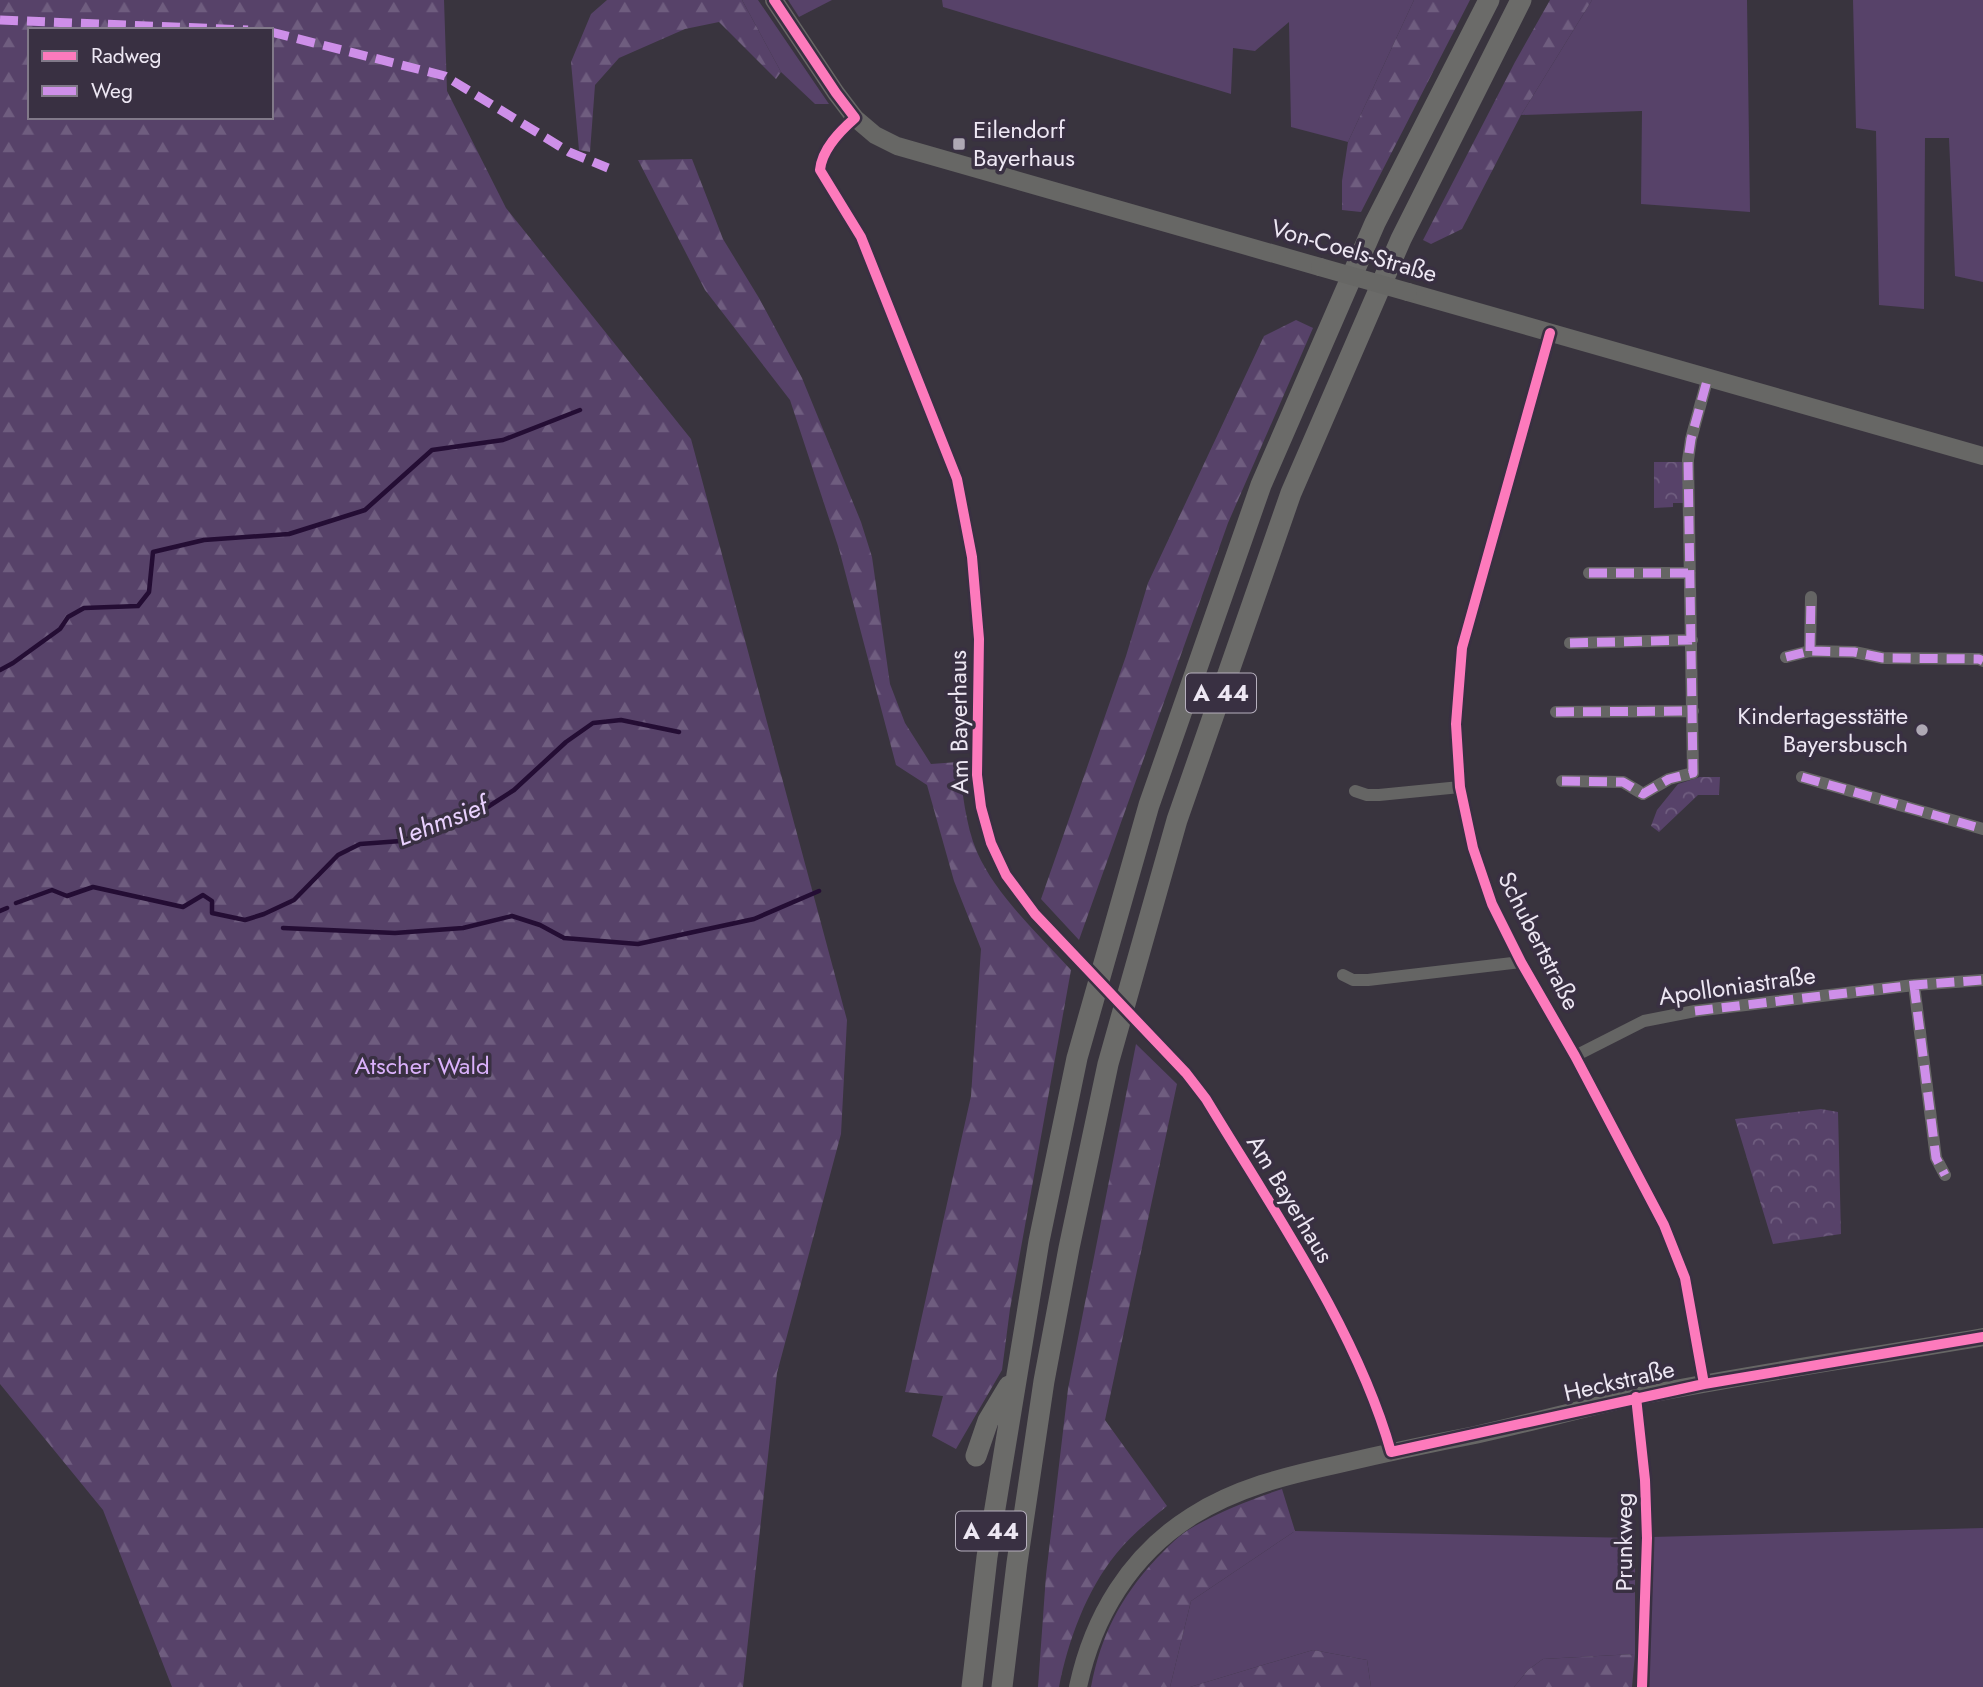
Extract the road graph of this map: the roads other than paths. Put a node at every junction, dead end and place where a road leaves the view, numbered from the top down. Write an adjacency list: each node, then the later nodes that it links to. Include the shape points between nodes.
1 (774, 0): 4 (main road, Von-Coels-Straße)
2 (1489, 0): 30 (highway, A 44, via 1375,223 1261,485 1153,793 1077,1058)
3 (1521, 0): 36 (highway, A 44, via 1401,239 1292,494 1177,820 1108,1064 1069,1248 1043,1392)
4 (855, 118): 5 (main road, Von-Coels-Straße, bridge, via 875,135 920,154); 33 (street, Am Bayerhaus, bridge, via 825,152 820,170 861,237 957,479 972,556 979,639 977,775 991,843 1006,876 1035,914 1206,1099 1310,1272 1376,1404)
5 (1550, 333): 6 (main road, Von-Coels-Straße); 20 (street, Schubertstraße, via 1462,648 1456,724)
6 (1708, 377): 7 (main road, Von-Coels-Straße); 9 (street, via 1688,460)
7 (1983, 456)
8 (1589, 573): 9 (street)
9 (1690, 573): 11 (street)
10 (1811, 597): 13 (street)
11 (1692, 640): 12 (street); 16 (street)
12 (1570, 643)
13 (1811, 651): 14 (street); 15 (street)
14 (1786, 657)
15 (1983, 661)
16 (1693, 711): 17 (street); 19 (street, via 1693,773 1669,779 1643,794 1623,782)
17 (1556, 712)
18 (1802, 777): 22 (street)
19 (1562, 781)
20 (1460, 787): 21 (street, via 1367,795); 23 (street, Schubertstraße, via 1484,882)
21 (1355, 791)
22 (1983, 829)
23 (1521, 962): 24 (street, via 1368,979); 27 (street, Schubertstraße)
24 (1343, 975)
25 (1983, 981): 26 (street, Apolloniastraße)
26 (1914, 985): 27 (street, Apolloniastraße, via 1644,1021); 28 (street, via 1936,1158)
27 (1575, 1056): 31 (street, Schubertstraße, via 1664,1225 1685,1278)
28 (1944, 1175)
29 (1983, 1337): 31 (main road, Heckstraße)
30 (1016, 1375): 34 (highway, via 988,1421); 35 (highway, A 44)
31 (1704, 1384): 32 (main road, Heckstraße)
32 (1636, 1397): 33 (main road, Heckstraße); 38 (street, Prunkweg, via 1647,1538)
33 (1391, 1452): 37 (main road, Heckstraße, via 1277,1478 1234,1494 1158,1541 1107,1603 1085,1656)
34 (976, 1456)
35 (972, 1687)
36 (1002, 1687)
37 (1079, 1687)
38 (1642, 1687)

